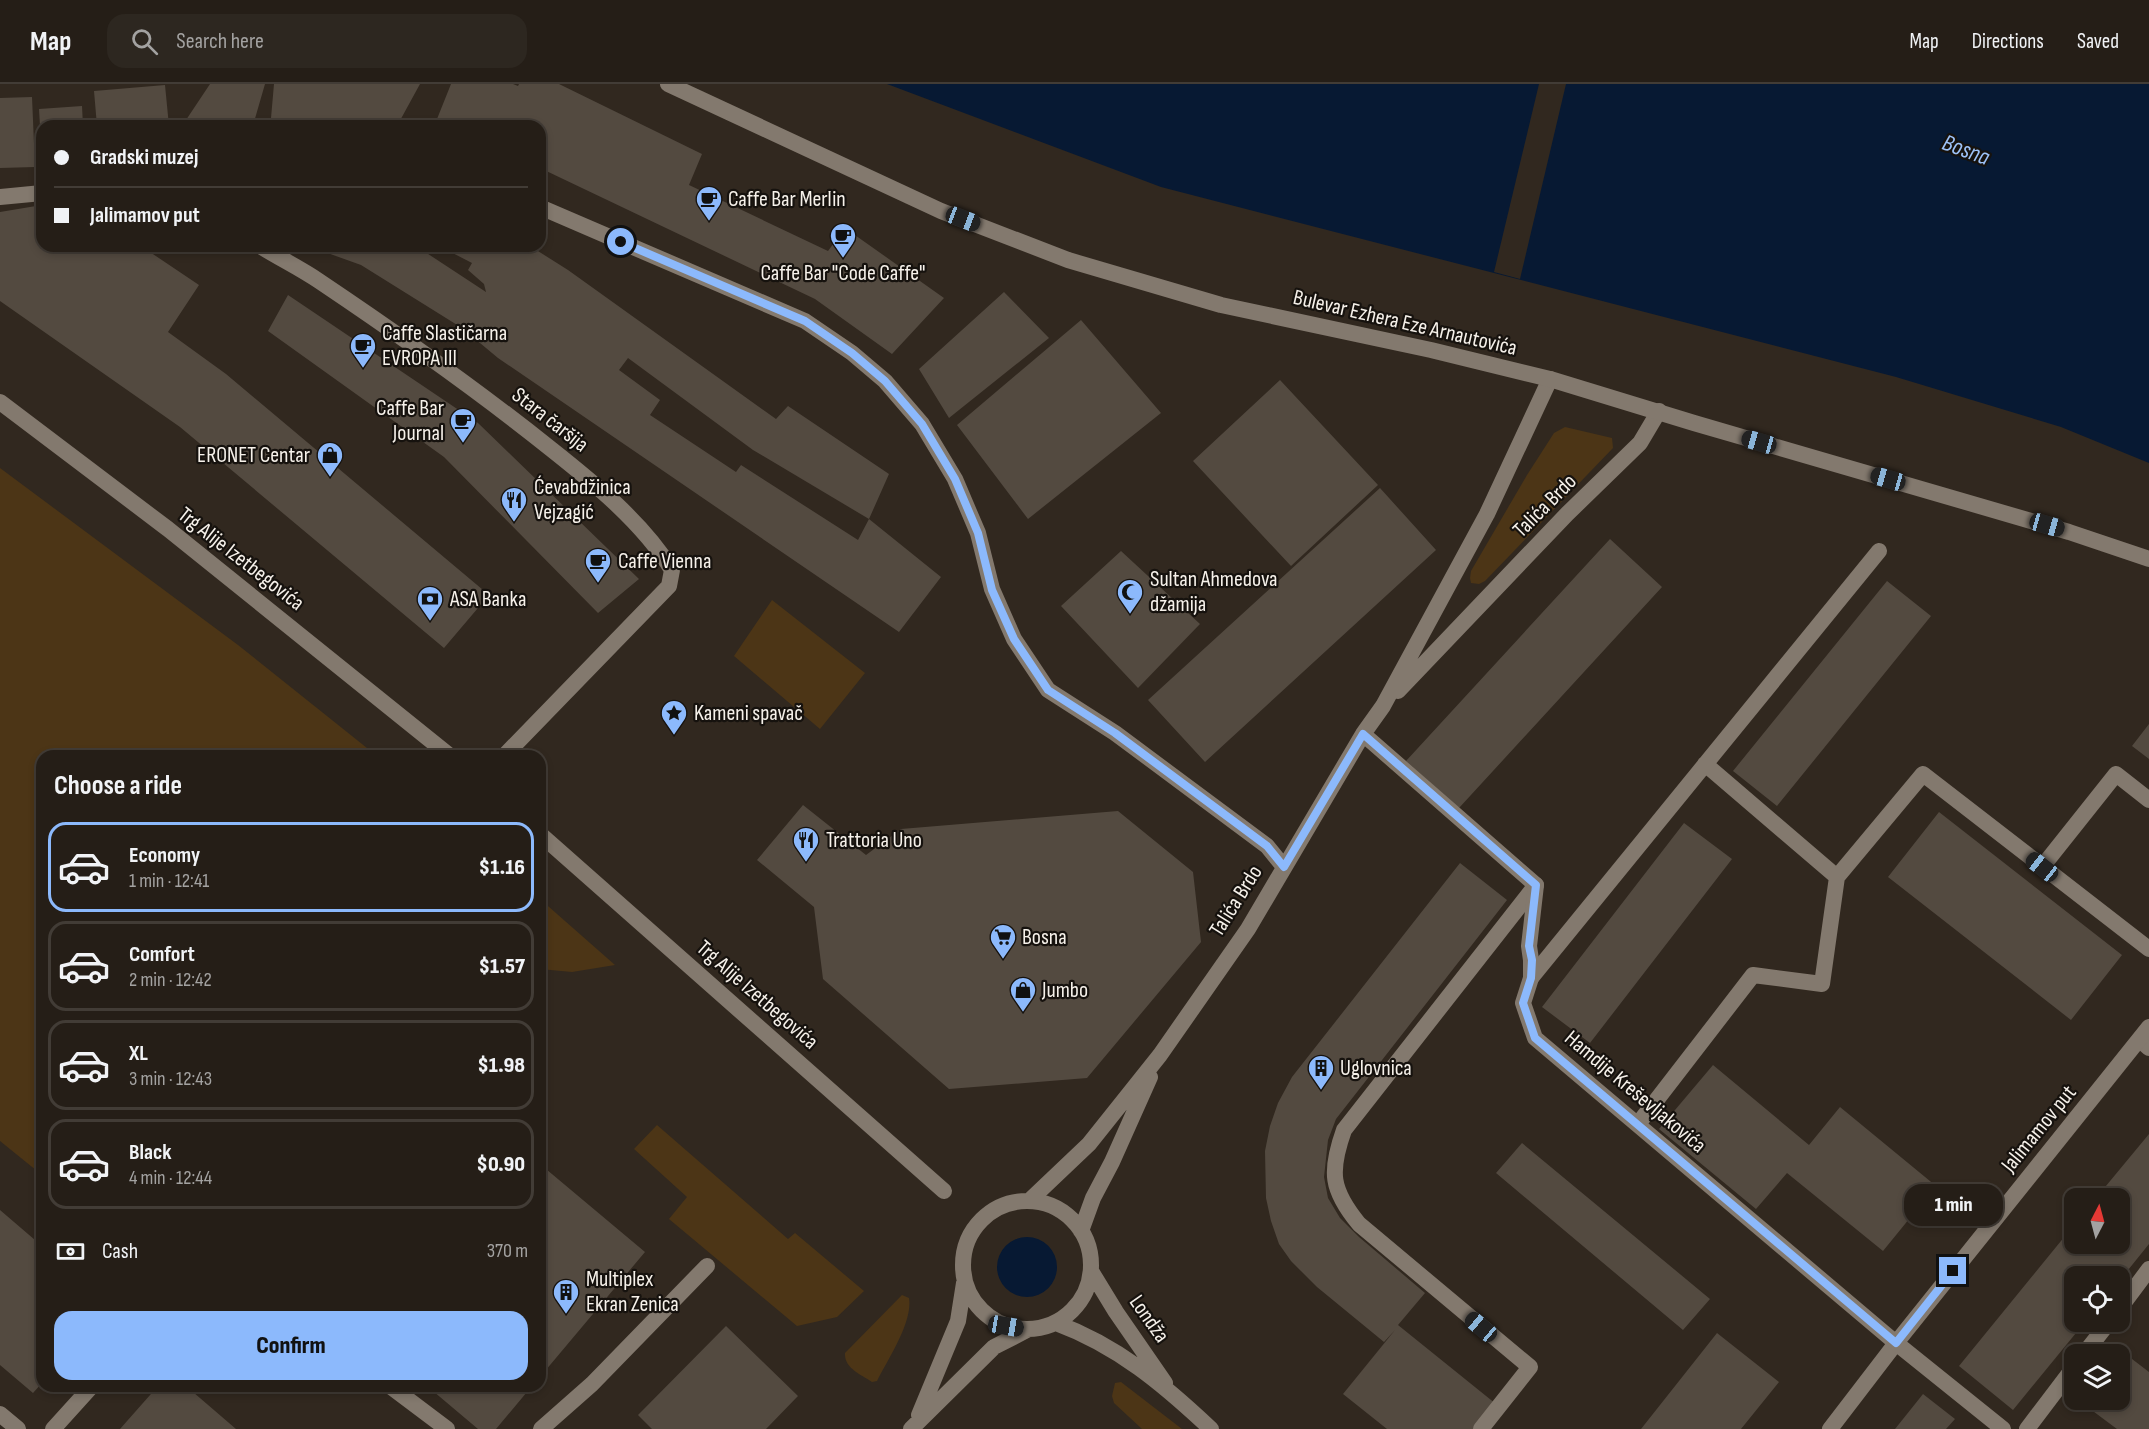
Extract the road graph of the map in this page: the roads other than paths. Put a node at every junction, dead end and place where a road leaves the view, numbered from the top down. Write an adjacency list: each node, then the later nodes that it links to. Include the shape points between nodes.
1 (668, 84): 6 (street, Bulevar Ezhera Eze Arnautovića, via 942,211 1068,260 1221,305)
2 (36, 194): 3 (street)
3 (0, 197)
4 (546, 210): 18 (street, via 805,321 885,381 922,424 955,479 978,533 992,590 1014,639 1048,690 1115,733 1267,846)
5 (270, 252): 14 (street, Stara čaršija, via 326,285 529,431 591,481 660,551 672,570 669,586)
6 (1550, 379): 8 (street, Bulevar Ezhera Eze Arnautovića); 11 (street, Talića Brdo, via 1487,514)
7 (0, 402): 13 (street, Trg Alije Izetbegovića, via 168,529)
8 (1659, 411): 10 (street, Bulevar Ezhera Eze Arnautovića, via 2069,532); 11 (street, Talića Brdo, via 1640,443)
9 (1879, 551): 15 (street)
10 (2149, 560)
11 (1383, 706): 12 (street, Talića Brdo)
12 (1363, 734): 18 (street, Talića Brdo); 21 (street)
13 (443, 750)
14 (510, 750)
15 (1705, 764): 20 (street); 23 (street)
16 (2149, 800): 19 (street, via 2116,774)
17 (546, 839): 27 (street, Trg Alije Izetbegovića)
18 (1284, 867): 25 (street, Talića Brdo, via 1248,928)
19 (2042, 867): 20 (street, via 1923,774); 22 (street)
20 (1838, 877): 26 (street, via 1822,984 1753,975)
21 (1536, 885): 23 (street, Hamdije Kreševljakovića, via 1529,946); 51 (street, via 1344,1130 1335,1155 1335,1180 1343,1204 1359,1224 1530,1368)
22 (2149, 949)
23 (1531, 978): 26 (street, Hamdije Kreševljakovića, via 1523,1003 1535,1038)
24 (2146, 1038): 38 (street, Jalimamov put)
25 (1160, 1055): 28 (street, Talića Brdo, via 1089,1144); 29 (street, Talića Brdo)
26 (1638, 1124): 38 (street, Hamdije Kreševljakovića)
27 (944, 1191)
28 (1029, 1201): 29 (street, via 1058,1209); 33 (street, via 999,1207 975,1226 963,1253)
29 (1081, 1231): 32 (street)
30 (707, 1266): 49 (street, via 592,1384)
31 (2149, 1269): 34 (street)
32 (1091, 1271): 35 (street, via 1080,1302); 43 (street, Londža)
33 (964, 1283): 36 (street, via 973,1302 988,1317); 45 (street, via 958,1321)
34 (2130, 1295)
35 (1056, 1323): 36 (street); 43 (street, Londža, via 1122,1355)
36 (1027, 1330): 45 (street, via 994,1347)
37 (2101, 1332): 39 (street)
38 (1896, 1343): 52 (street, Jalimamov put); 53 (street, Hamdije Kreševljakovića)
39 (2092, 1344)
40 (2064, 1380): 54 (street)
41 (87, 1392): 47 (street)
42 (398, 1392): 48 (street)
43 (1171, 1392): 50 (street, Londža)
44 (0, 1414): 46 (street)
45 (913, 1427)
46 (18, 1429)
47 (53, 1429)
48 (447, 1429)
49 (541, 1429)
50 (1211, 1429)
51 (1481, 1429)
52 (1830, 1429)
53 (2004, 1429)
54 (2027, 1429)

